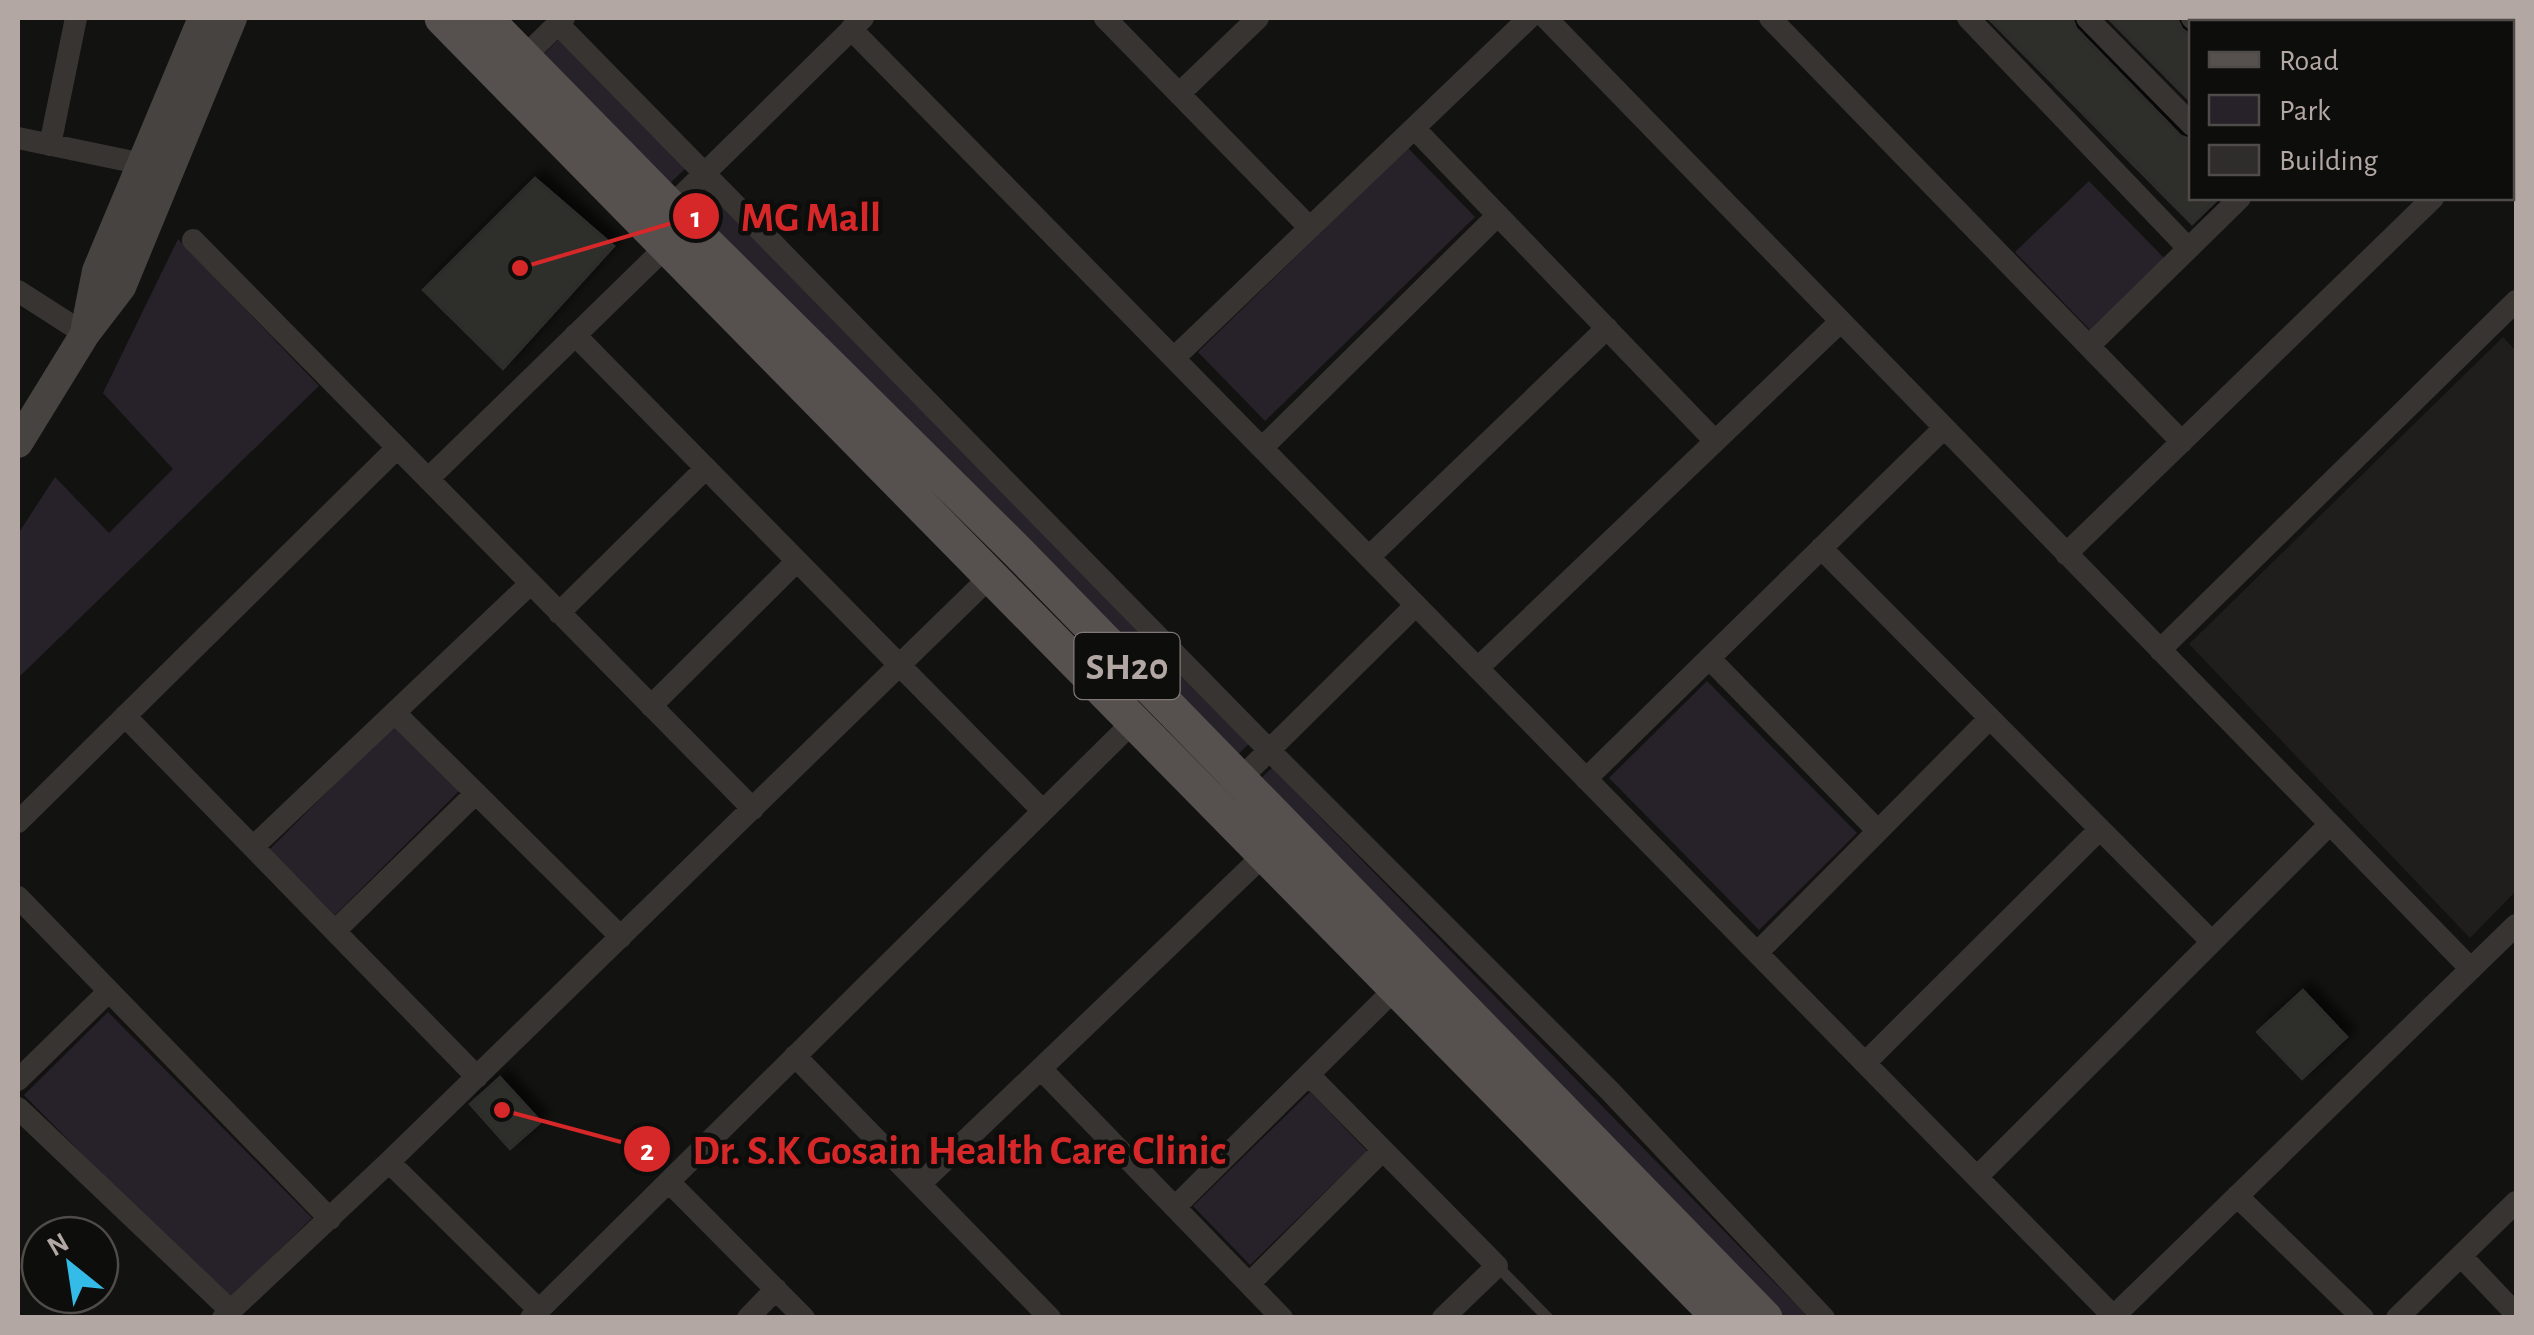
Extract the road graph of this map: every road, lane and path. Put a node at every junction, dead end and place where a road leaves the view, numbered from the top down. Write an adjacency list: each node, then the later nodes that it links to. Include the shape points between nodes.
1 (76, 18): 20 (street)
2 (203, 18): 21 (main road)
3 (232, 18): 34 (main road, via 121,288)
4 (442, 18): 26 (main road, SH20)
5 (485, 18): 15 (main road, SH20)
6 (1105, 18): 16 (street)
7 (1258, 18): 16 (street)
8 (1529, 18): 18 (street)
9 (1546, 18): 32 (street)
10 (1970, 18): 29 (street)
11 (2087, 18): 17 (street)
12 (1774, 19): 36 (street)
13 (561, 21): 15 (street); 22 (street)
14 (857, 23): 22 (street); 37 (street)
15 (524, 57): 26 (main road, SH20)
16 (1180, 94): 27 (street)
17 (2189, 123)
18 (1414, 128): 25 (street); 27 (street)
19 (18, 138): 20 (street)
20 (50, 145): 21 (street)
21 (143, 164): 34 (main road, via 96,272)
22 (704, 172): 26 (street); 63 (street)
23 (2238, 200): 29 (street)
24 (2431, 200): 40 (street)
25 (1498, 215): 33 (street); 43 (street)
26 (662, 226): 35 (street); 50 (main road, SH20); 66 (main road, SH20, via 1017,551)
27 (1310, 228): 37 (street)
28 (193, 240): 42 (street)
29 (2188, 248): 36 (street)
30 (18, 290): 34 (street)
31 (2516, 302): 54 (street)
32 (1840, 322): 38 (street); 39 (street)
33 (1607, 328): 39 (street); 48 (street)
34 (84, 334): 41 (main road)
35 (575, 335): 44 (street); 45 (street)
36 (2089, 346): 40 (street)
37 (1174, 358): 43 (street)
38 (1944, 428): 46 (street); 47 (street)
39 (1716, 441): 57 (street)
40 (2182, 442): 47 (street)
41 (18, 444)
42 (397, 448): 45 (street); 60 (street)
43 (1262, 448): 48 (street)
44 (706, 468): 49 (street); 53 (street)
45 (428, 478): 51 (street)
46 (1821, 548): 55 (street); 61 (street)
47 (2066, 554): 54 (street)
48 (1369, 558): 52 (street)
49 (797, 561): 56 (street); 58 (street)
50 (992, 576): 56 (street); 62 (main road, SH20)
51 (530, 584): 53 (street); 59 (street)
52 (1416, 605): 57 (street); 63 (street)
53 (559, 613): 58 (street)
54 (2160, 650): 70 (street)
55 (1709, 658): 64 (street); 72 (street)
56 (900, 666): 67 (street); 68 (street)
57 (1478, 668): 64 (street)
58 (651, 706): 67 (street)
59 (395, 713): 65 (street); 73 (street)
60 (125, 716): 69 (street); 73 (street)
61 (1990, 718): 71 (street); 72 (street)
62 (1134, 721): 66 (main road, SH20); 68 (street)
63 (1270, 751): 66 (street); 116 (street, via 1609,1090)
64 (1586, 779): 80 (street)
65 (476, 793): 77 (street); 78 (street)
66 (1227, 793): 74 (main road, SH20); 82 (main road, SH20)
67 (753, 810): 78 (street)
68 (1043, 811): 84 (street)
69 (18, 822)
70 (2330, 824): 79 (street); 81 (street)
71 (2100, 829): 79 (street); 85 (street)
72 (1878, 831): 80 (street)
73 (253, 847): 77 (street)
74 (1266, 854): 82 (main road, SH20); 86 (street)
75 (18, 897): 83 (street)
76 (2516, 925): 81 (street)
77 (335, 931): 88 (street)
78 (621, 938): 88 (street)
79 (2212, 942): 93 (street)
80 (1757, 953): 85 (street)
81 (2471, 969): 96 (street)
82 (1408, 976): 87 (street); 114 (main road, SH20); 115 (main road, SH20)
83 (109, 991): 89 (street); 99 (street)
84 (795, 1056): 94 (street); 95 (street)
85 (1865, 1063): 93 (street)
86 (1040, 1069): 95 (street); 98 (street)
87 (1309, 1075): 91 (street); 98 (street)
88 (477, 1077): 92 (street)
89 (18, 1080)
90 (18, 1108): 104 (street)
91 (1383, 1150): 101 (street); 102 (street)
92 (389, 1162): 99 (street); 105 (street)
93 (1977, 1177): 107 (street)
94 (669, 1182): 103 (street); 105 (street)
95 (920, 1184): 110 (street)
96 (2237, 1196): 107 (street); 117 (street)
97 (2516, 1202): 100 (street)
98 (1175, 1207): 102 (street)
99 (330, 1219): 104 (street)
100 (2460, 1256): 106 (street); 118 (street)
101 (1496, 1266): 112 (street); 113 (lane)
102 (1249, 1284): 111 (street)
103 (776, 1290): 108 (street); 109 (street)
104 (227, 1314)
105 (535, 1314)
106 (2516, 1314)
107 (2112, 1317)
108 (748, 1318)
109 (804, 1318)
110 (1050, 1318)
111 (1282, 1318)
112 (1443, 1318)
113 (1548, 1318)
114 (1720, 1318)
115 (1765, 1318)
116 (1824, 1318)
117 (2363, 1318)
118 (2397, 1318)

